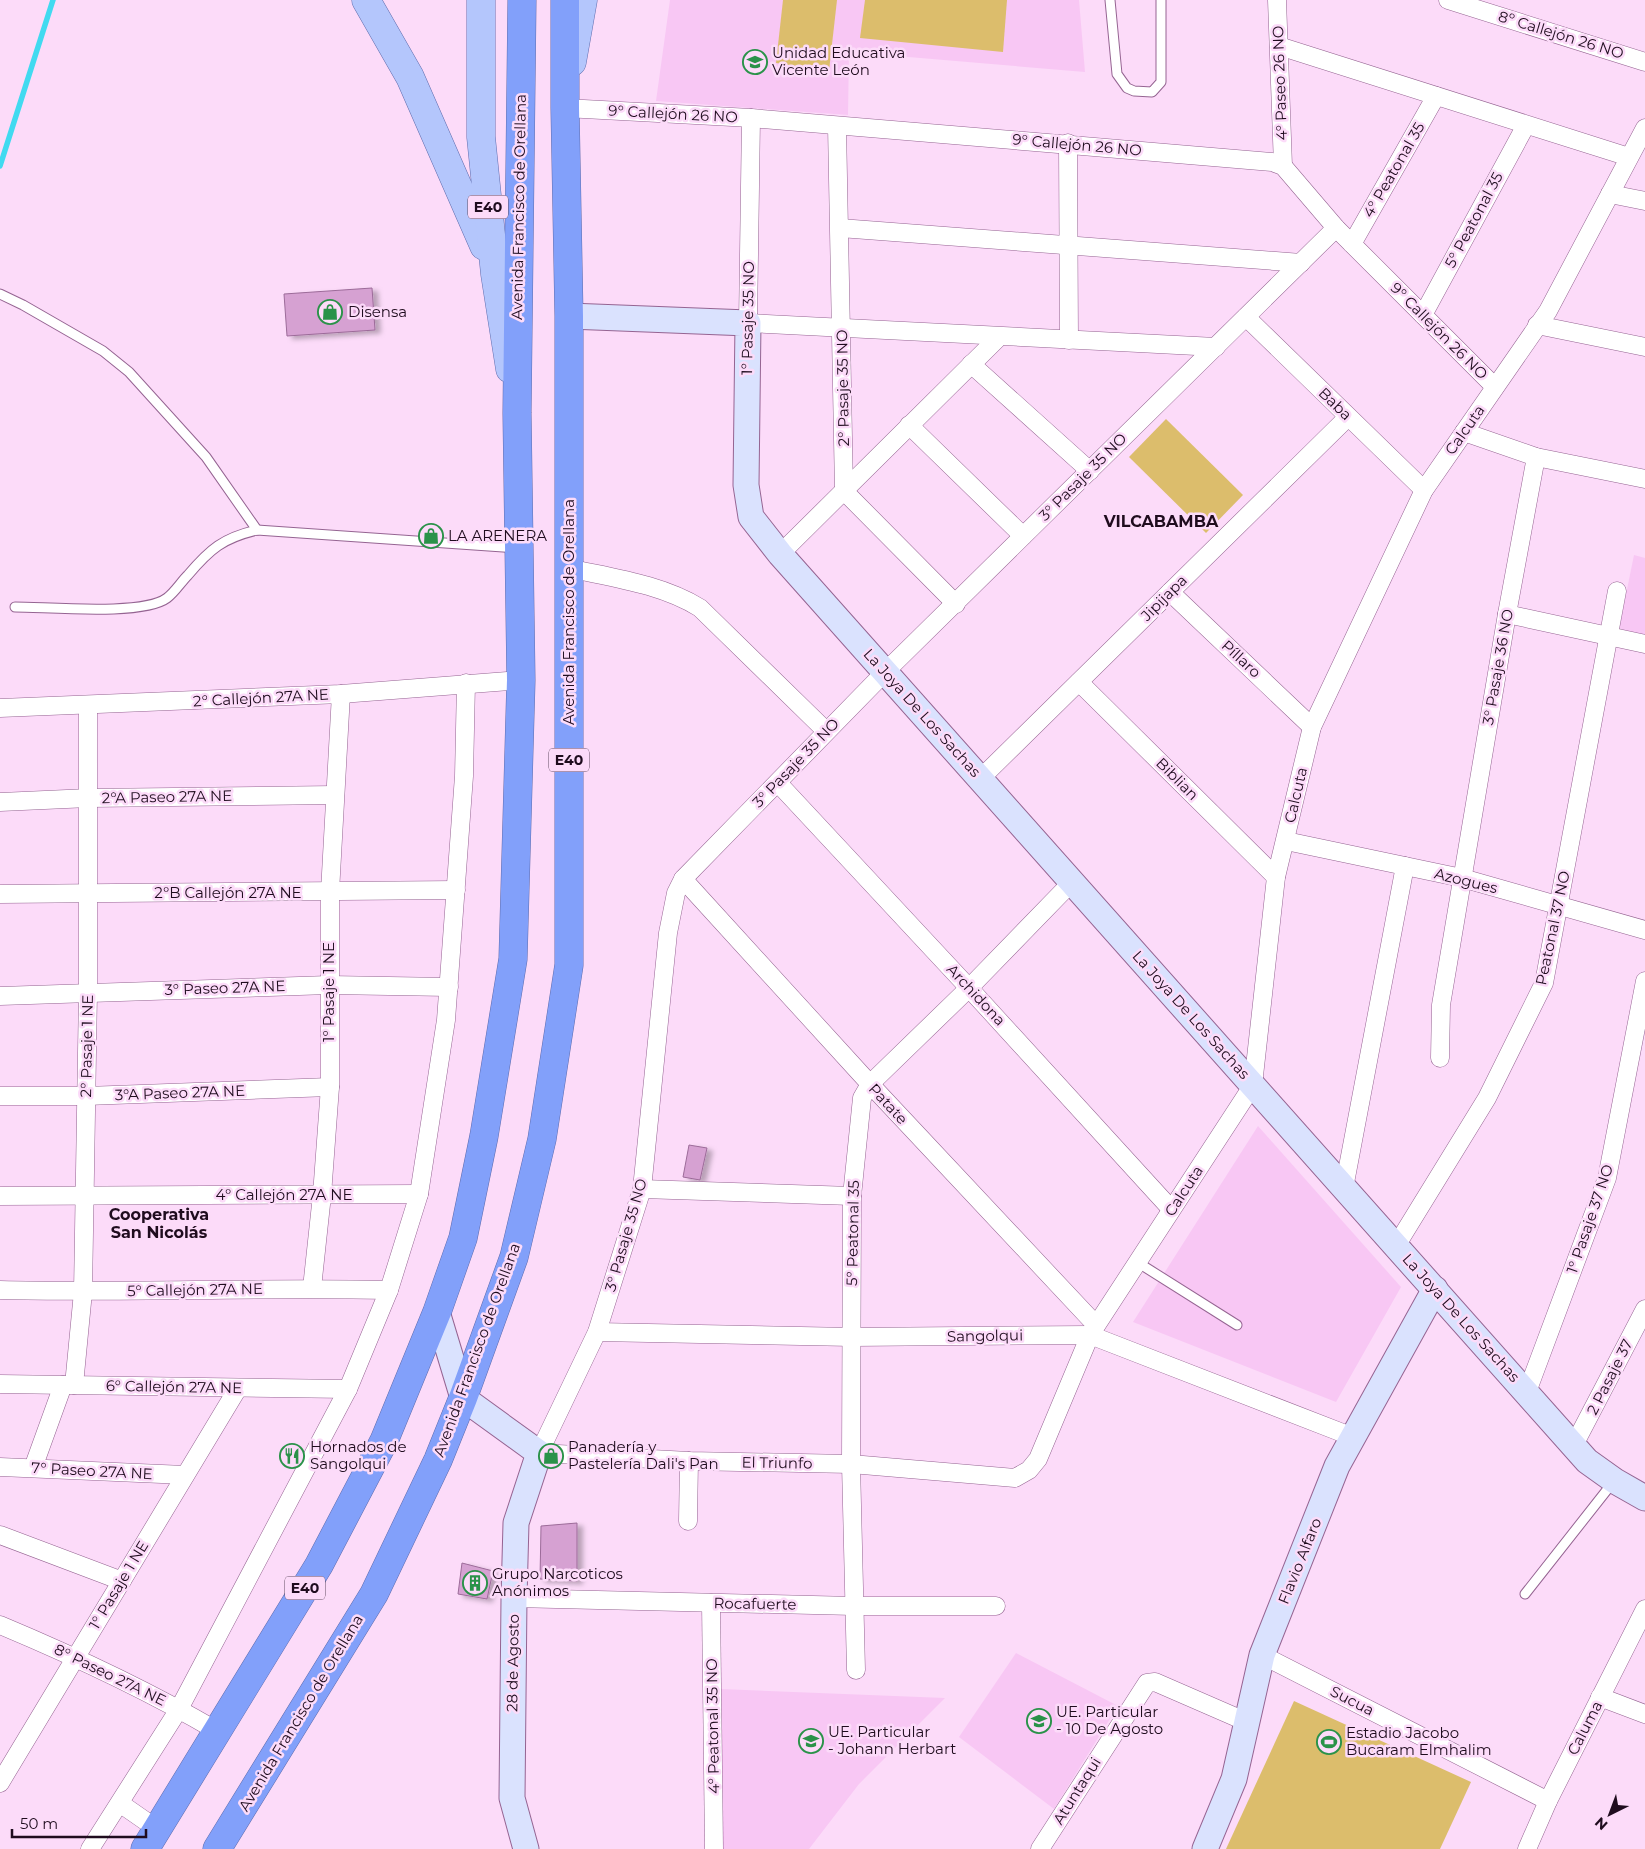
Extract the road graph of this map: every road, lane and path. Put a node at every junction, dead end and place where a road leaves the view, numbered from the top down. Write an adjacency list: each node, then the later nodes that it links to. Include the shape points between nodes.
1 (366, 0): 28 (main road, via 410,76)
2 (481, 0): 28 (main road, Avenida Francisco de Orellana / E40, via 481,137)
3 (522, 0): 42 (highway, Avenida Francisco de Orellana)
4 (565, 0): 13 (highway, Avenida Francisco de Orellana)
5 (583, 0): 13 (main road, Avenida Francisco de Orellana / E40)
6 (1110, 0): 7 (lane, via 1117,74 1127,88 1143,92 1152,92 1161,82)
7 (1161, 0)
8 (1277, 0): 10 (street, 4° Paseo 26 NO)
9 (1448, 0): 11 (street, 8º Callejón 26 NO)
10 (1279, 46): 12 (street); 20 (street, 4° Paseo 26 NO)
11 (1645, 62)
12 (1436, 96): 15 (street); 25 (street, 4° Peatonal 35)
13 (564, 108): 14 (street, 9° Callejón 26 NO); 31 (highway, Avenida Francisco de Orellana / E40)
14 (751, 118): 16 (street, 9° Callejón 26 NO); 33 (street, 1° Pasaje 35 NO)
15 (1526, 124): 19 (street); 30 (street, 5° Peatonal 35)
16 (837, 126): 18 (street, 9° Callejón 26 NO); 23 (street, 2° Pasaje 35 NO)
17 (1645, 128): 19 (street, Calcuta)
18 (1068, 143): 20 (street, 9° Callejón 26 NO, via 1272,162); 26 (street)
19 (1629, 158): 21 (street, Calcuta)
20 (1284, 166): 24 (street, 9° Callejón 26 NO)
21 (1610, 194): 22 (street); 34 (street, Calcuta, via 1548,311)
22 (1645, 201)
23 (840, 228): 26 (street); 35 (street, 2° Pasaje 35 NO)
24 (1336, 228): 25 (street, 9° Callejón 26 NO); 27 (street, 3° Pasaje 35 NO)
25 (1352, 244): 30 (street, 9° Callejón 26 NO)
26 (1068, 245): 27 (street); 37 (street)
27 (1301, 263): 32 (street, 3° Pasaje 35 NO)
28 (496, 274): 42 (main road, Avenida Francisco de Orellana / E40)
29 (0, 294): 52 (lane, via 103,351 129,372 206,457)
30 (1423, 315): 41 (street, 9° Callejón 26 NO)
31 (569, 316): 33 (street); 56 (highway, Avenida Francisco de Orellana / E40)
32 (1246, 317): 38 (street, 3° Pasaje 35 NO); 43 (street, Baba)
33 (748, 323): 35 (street); 51 (street, 1° Pasaje 35 NO, via 746,485)
34 (1537, 325): 39 (street); 41 (street, Calcuta)
35 (843, 329): 36 (street); 50 (street, 2° Pasaje 35 NO)
36 (999, 337): 37 (street); 40 (street)
37 (1069, 340): 38 (street)
38 (1216, 347): 47 (street, 3° Pasaje 35 NO)
39 (1645, 347)
40 (971, 364): 44 (street); 47 (street)
41 (1495, 387): 45 (street, Calcuta)
42 (517, 413): 54 (highway, Avenida Francisco de Orellana / E40)
43 (1348, 417): 49 (street, Baba); 58 (street, Jipijapa)
44 (909, 425): 50 (street); 53 (street)
45 (1464, 432): 46 (street); 49 (street, Calcuta)
46 (1536, 456): 48 (street); 61 (street, 3° Pasaje 36 NO)
47 (1090, 471): 53 (street, 3° Pasaje 35 NO)
48 (1645, 479)
49 (1424, 490): 71 (street, Calcuta)
50 (844, 491): 55 (street); 59 (street)
51 (751, 517): 55 (street, La Joya De Los Sachas)
52 (256, 530): 54 (lane); 60 (lane, via 232,536 213,547 167,598 154,604 110,608)
53 (1023, 536): 59 (street, 3° Pasaje 35 NO)
54 (519, 549): 65 (highway, Avenida Francisco de Orellana / E40)
55 (780, 554): 64 (street, La Joya De Los Sachas)
56 (568, 568): 72 (street, via 663,590 700,608); 128 (highway, Avenida Francisco de Orellana / E40, via 569,966 542,1139 516,1248)
57 (1617, 591): 62 (street, Peatonal 37 NO)
58 (1170, 592): 66 (street, Jipijapa); 71 (street, Píllaro)
59 (956, 604): 64 (street, 3° Pasaje 35 NO)
60 (15, 606)
61 (1507, 614): 62 (street); 81 (street, 3° Pasaje 36 NO)
62 (1610, 636): 63 (street); 88 (street, Peatonal 37 NO)
63 (1645, 644)
64 (885, 672): 72 (street, 3° Pasaje 35 NO); 73 (street, La Joya De Los Sachas)
65 (521, 680): 67 (street, 2° Callejón 27A NE); 118 (highway, Avenida Francisco de Orellana / E40, via 513,960 484,1136 463,1238)
66 (1078, 682): 73 (street, Jipijapa); 80 (street, Biblian)
67 (466, 683): 68 (street, 2° Callejón 27A NE); 84 (street)
68 (341, 694): 69 (street, 2° Callejón 27A NE); 75 (street, 1° Pasaje 1 NE)
69 (88, 706): 70 (street, 2° Callejón 27A NE); 76 (street, 2° Pasaje 1 NE)
70 (0, 708)
71 (1312, 727): 78 (street, Calcuta)
72 (826, 731): 74 (street, 3° Pasaje 35 NO)
73 (980, 778): 83 (street, La Joya De Los Sachas)
74 (778, 783): 82 (street, 3° Pasaje 35 NO); 93 (street, Archidona)
75 (335, 795): 76 (street, 2°A Paseo 27A NE); 85 (street, 1° Pasaje 1 NE)
76 (89, 798): 77 (street, 2°A Paseo 27A NE); 87 (street, 2° Pasaje 1 NE)
77 (0, 802)
78 (1286, 841): 79 (street, Azogues); 80 (street, Calcuta)
79 (1405, 866): 81 (street, Azogues); 102 (street)
80 (1276, 877): 98 (street, Calcuta)
81 (1462, 878): 88 (street, Azogues); 96 (street, 3° Pasaje 36 NO, via 1441,1005)
82 (683, 879): 97 (street, Patate); 103 (street, 3° Pasaje 35 NO, via 676,894 668,933)
83 (1072, 882): 93 (street, 5° Peatonal 35); 98 (street, La Joya De Los Sachas)
84 (456, 890): 85 (street, 2°B Callejón 27A NE); 92 (street)
85 (330, 892): 87 (street, 2°B Callejón 27A NE); 91 (street, 1° Pasaje 1 NE)
86 (0, 894): 87 (street, 2°B Callejón 27A NE)
87 (87, 894): 94 (street, 2° Pasaje 1 NE)
88 (1559, 906): 89 (street, Azogues); 110 (street, Peatonal 37 NO, via 1544,983 1487,1098)
89 (1645, 930)
90 (1645, 981): 127 (street, 1° Pasaje 37 NO, via 1607,1178)
91 (329, 985): 92 (street, 3° Paseo 27A NE); 94 (street, 3° Paseo 27A NE); 99 (street, 1° Pasaje 1 NE)
92 (449, 987): 104 (street)
93 (969, 988): 97 (street, 5° Peatonal 35); 109 (street, Archidona)
94 (88, 992): 95 (street, 3° Paseo 27A NE); 101 (street, 2° Pasaje 1 NE)
95 (0, 996)
96 (1440, 1058)
97 (870, 1084): 108 (street, 5° Peatonal 35, via 862,1098); 120 (street, Patate)
98 (1253, 1085): 102 (street, La Joya De Los Sachas); 109 (street, Calcuta)
99 (330, 1087): 101 (street, 3°A Paseo 27A NE); 105 (street, 1° Pasaje 1 NE)
100 (0, 1096): 101 (street, 3°A Paseo 27A NE)
101 (86, 1096): 107 (street, 2° Pasaje 1 NE)
102 (1344, 1188): 110 (street, La Joya De Los Sachas)
103 (642, 1189): 108 (street); 121 (street, 3° Pasaje 35 NO)
104 (419, 1194): 105 (street, 4° Callejón 27A NE); 115 (street)
105 (322, 1195): 107 (street, 4° Callejón 27A NE); 112 (street, 1° Pasaje 1 NE)
106 (0, 1196): 107 (street, 4° Callejón 27A NE)
107 (84, 1196): 116 (street, 2° Pasaje 1 NE)
108 (852, 1196): 122 (street, 5° Peatonal 35)
109 (1171, 1210): 111 (street, Calcuta)
110 (1396, 1246): 113 (street, La Joya De Los Sachas)
111 (1137, 1262): 119 (lane); 120 (street, Calcuta)
112 (312, 1288): 115 (street, 5° Callejón 27A NE); 116 (street, 5° Callejón 27A NE)
113 (1435, 1289): 127 (street, La Joya De Los Sachas); 129 (street, Flavio Alfaro)
114 (0, 1290): 116 (street, 5° Callejón 27A NE)
115 (389, 1290): 126 (street)
116 (83, 1292): 124 (street, 2° Pasaje 1 NE)
117 (1645, 1309): 130 (street, 2 Pasaje 37)
118 (437, 1312): 128 (street); 157 (highway, Avenida Francisco de Orellana / E40, via 384,1441 319,1565)
119 (1237, 1325)
120 (1093, 1330): 122 (street, Sangolqui); 129 (street, Sangolqui); 137 (street, Calcuta, via 1038,1459 1029,1470)
121 (597, 1332): 122 (street, Sangolqui); 131 (street, 3° Pasaje 35 NO)
122 (852, 1337): 133 (street, 5° Peatonal 35)
123 (0, 1384): 124 (street, 6° Callejón 27A NE)
124 (68, 1385): 125 (street, 6° Callejón 27A NE); 135 (street, 2° Pasaje 1 NE)
125 (238, 1388): 126 (street, 6° Callejón 27A NE); 136 (street, 1° Pasaje 1 NE)
126 (348, 1389): 154 (street)
127 (1527, 1392): 130 (street, La Joya De Los Sachas)
128 (463, 1398): 131 (street); 163 (highway, Avenida Francisco de Orellana / E40, via 438,1460 374,1594)
129 (1354, 1437): 150 (street, Flavio Alfaro, via 1337,1466)
130 (1574, 1445): 138 (street, La Joya De Los Sachas, via 1587,1461)
131 (539, 1453): 132 (street, El Triunfo); 144 (street, 28 de Agosto, via 516,1523)
132 (689, 1462): 133 (street, El Triunfo); 140 (street)
133 (851, 1464): 137 (street, El Triunfo); 146 (street, 5° Peatonal 35)
134 (0, 1467): 135 (street, 7° Paseo 27A NE)
135 (33, 1468): 136 (street, 7° Paseo 27A NE)
136 (185, 1475): 142 (street, 1° Pasaje 1 NE)
137 (1015, 1478)
138 (1614, 1481): 139 (street, La Joya De Los Sachas); 143 (lane)
139 (1645, 1498)
140 (688, 1521)
141 (0, 1534): 142 (street)
142 (122, 1581): 151 (street, 1° Pasaje 1 NE)
143 (1525, 1594)
144 (514, 1598): 145 (street, Rocafuerte); 164 (street, 28 de Agosto, via 512,1798)
145 (711, 1603): 146 (street, Rocafuerte); 165 (street, 4° Peatonal 35 NO)
146 (854, 1606): 147 (street, Rocafuerte); 152 (street, 5° Peatonal 35)
147 (996, 1606)
148 (1645, 1609): 153 (street, Caluma)
149 (0, 1625): 151 (street, 8° Paseo 27A NE)
150 (1262, 1655): 156 (street, Flavio Alfaro); 159 (street, Sucua)
151 (76, 1657): 154 (street, 8° Paseo 27A NE); 158 (street, 1° Pasaje 1 NE)
152 (856, 1670)
153 (1600, 1697): 155 (street); 159 (street, Caluma)
154 (179, 1709): 157 (street, 8° Paseo 27A NE); 160 (street)
155 (1645, 1714)
156 (1247, 1722): 166 (street, Atuntaqui, via 1154,1682 1147,1683); 167 (street, Flavio Alfaro, via 1234,1779)
157 (218, 1730): 161 (highway, Avenida Francisco de Orellana / E40)
158 (0, 1783)
159 (1548, 1801): 168 (street, Caluma)
160 (121, 1804): 161 (street); 162 (street)
161 (151, 1839)
162 (90, 1849)
163 (217, 1849)
164 (526, 1849)
165 (714, 1849)
166 (1040, 1849)
167 (1205, 1849)
168 (1527, 1849)

